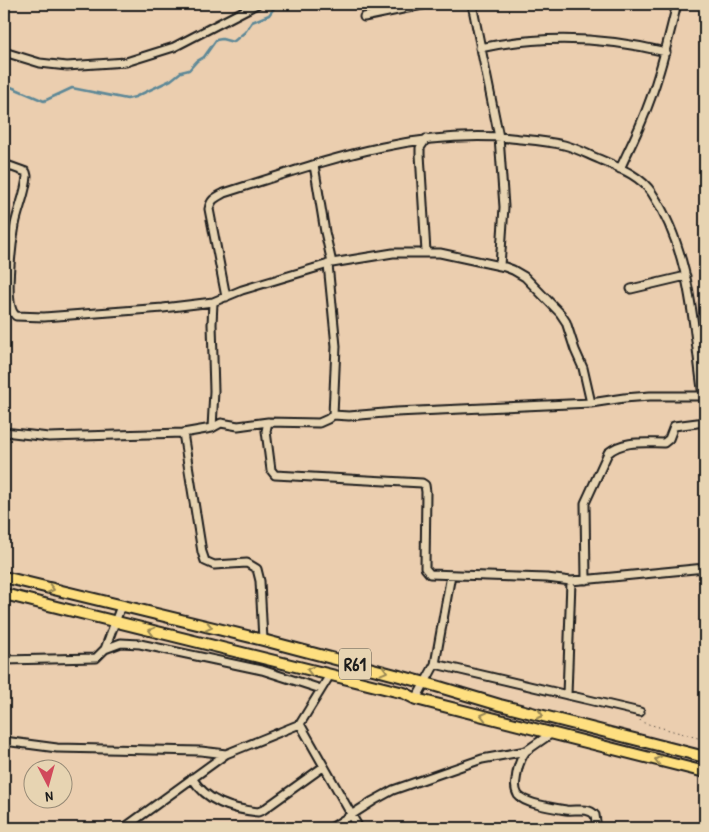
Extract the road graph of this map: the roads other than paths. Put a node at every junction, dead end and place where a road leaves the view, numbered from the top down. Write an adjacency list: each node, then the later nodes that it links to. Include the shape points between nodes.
1 (257, 4): 7 (street, via 174,47 126,62 67,66 40,63)
2 (427, 4): 5 (street)
3 (472, 4): 6 (street)
4 (677, 4): 8 (street)
5 (364, 17)
6 (480, 48): 8 (street, via 556,40 617,42); 9 (street)
7 (4, 52)
8 (666, 52): 13 (street, via 641,123)
9 (499, 137): 10 (street); 13 (street, via 565,145); 16 (street, via 504,207)
10 (426, 138): 12 (street); 14 (street, via 420,148)
11 (4, 164): 20 (street, via 22,169 27,176 10,261 12,314 44,317)
12 (314, 165): 15 (street); 19 (street, via 212,199 209,209)
13 (620, 168): 17 (street, via 639,179 652,194 675,236)
14 (426, 252): 15 (street, via 393,253); 16 (street)
15 (330, 264): 19 (street); 23 (street, via 336,346)
16 (500, 266): 22 (street, via 525,277 566,322 583,368)
17 (686, 276): 18 (street); 21 (street)
18 (631, 289)
19 (226, 297): 20 (street)
20 (213, 302): 26 (street)
21 (704, 396): 22 (street, via 650,396)
22 (591, 403): 23 (street)
23 (333, 415): 24 (street, via 319,423)
24 (268, 422): 26 (street, via 238,426 221,423); 30 (street, via 266,431 271,470 275,475 425,485 425,568 430,574)
25 (705, 422): 32 (street, via 678,425 672,430 669,440 664,442 625,444 608,453 585,503)
26 (212, 428): 28 (street)
27 (4, 432): 28 (street, via 49,436)
28 (183, 433): 37 (street, via 205,561 214,566 248,563 257,569)
29 (705, 568): 32 (street)
30 (451, 574): 33 (street); 40 (street)
31 (4, 578): 35 (main road, R61, one-way to 35)
32 (586, 580): 33 (street)
33 (571, 581): 44 (street)
34 (4, 594): 36 (main road, R61)
35 (121, 606): 36 (street); 37 (main road, R61, one-way to 37)
36 (115, 621): 38 (street); 41 (main road, R61, one-way to 36)
37 (263, 640): 42 (main road, R61, one-way to 42)
38 (105, 649): 39 (street, via 96,658); 43 (street, via 121,644 140,644 262,670)
39 (4, 660)
40 (435, 664): 42 (street); 44 (street)
41 (330, 675): 43 (street); 45 (main road, R61)
42 (426, 683): 45 (street); 52 (main road, R61, one-way to 52)
43 (321, 690): 47 (street)
44 (567, 695): 46 (street)
45 (416, 698): 48 (main road, R61, one-way to 45)
46 (640, 712)
47 (300, 724): 51 (street); 53 (street)
48 (552, 733): 50 (street); 54 (main road, R61, one-way to 48)
49 (4, 740): 51 (street, via 57,748)
50 (526, 750): 56 (street, via 482,759 393,790); 60 (street, via 518,765 517,794 529,802 566,810 590,811 595,815)
51 (226, 754): 55 (street)
52 (705, 758)
53 (323, 767): 55 (street, via 258,812 222,805 198,788); 56 (street)
54 (705, 772)
55 (192, 778): 57 (street)
56 (352, 814): 58 (street); 59 (street)
57 (124, 828)
58 (331, 828)
59 (359, 828)
60 (597, 828)

